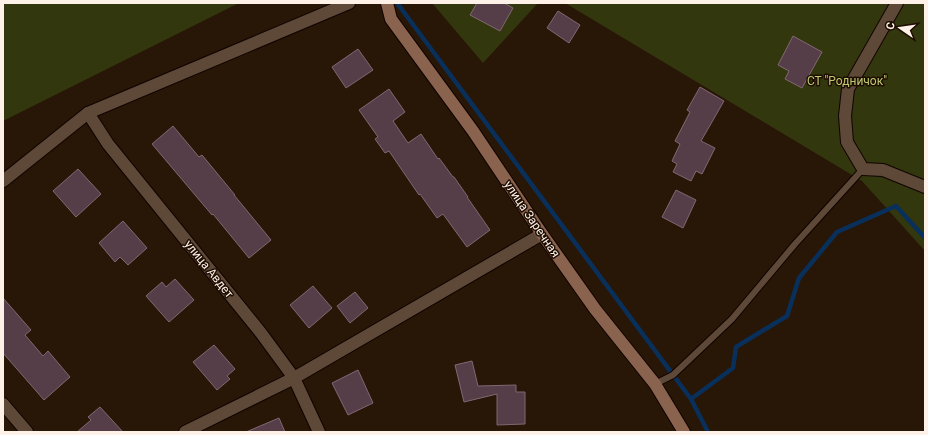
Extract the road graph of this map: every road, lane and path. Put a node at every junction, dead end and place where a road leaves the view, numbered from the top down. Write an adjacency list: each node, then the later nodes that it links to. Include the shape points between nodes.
1 (349, 3): 4 (street)
2 (387, 3): 8 (street, улица Заречная, via 390,19 472,131)
3 (897, 3): 5 (street, via 848,90 845,116 847,142)
4 (88, 113): 6 (street); 9 (street, улица Авдет, via 108,144 261,333)
5 (863, 169): 7 (street, via 883,170); 10 (lane, via 732,319 673,375)
6 (3, 181)
7 (925, 187)
8 (542, 234): 9 (street); 10 (street, улица Заречная, via 595,309)
9 (294, 378): 13 (street); 14 (street, улица Авдет)
10 (655, 384): 15 (street, улица Заречная)
11 (3, 404): 12 (street)
12 (27, 432)
13 (185, 432)
14 (319, 432)
15 (684, 432)

